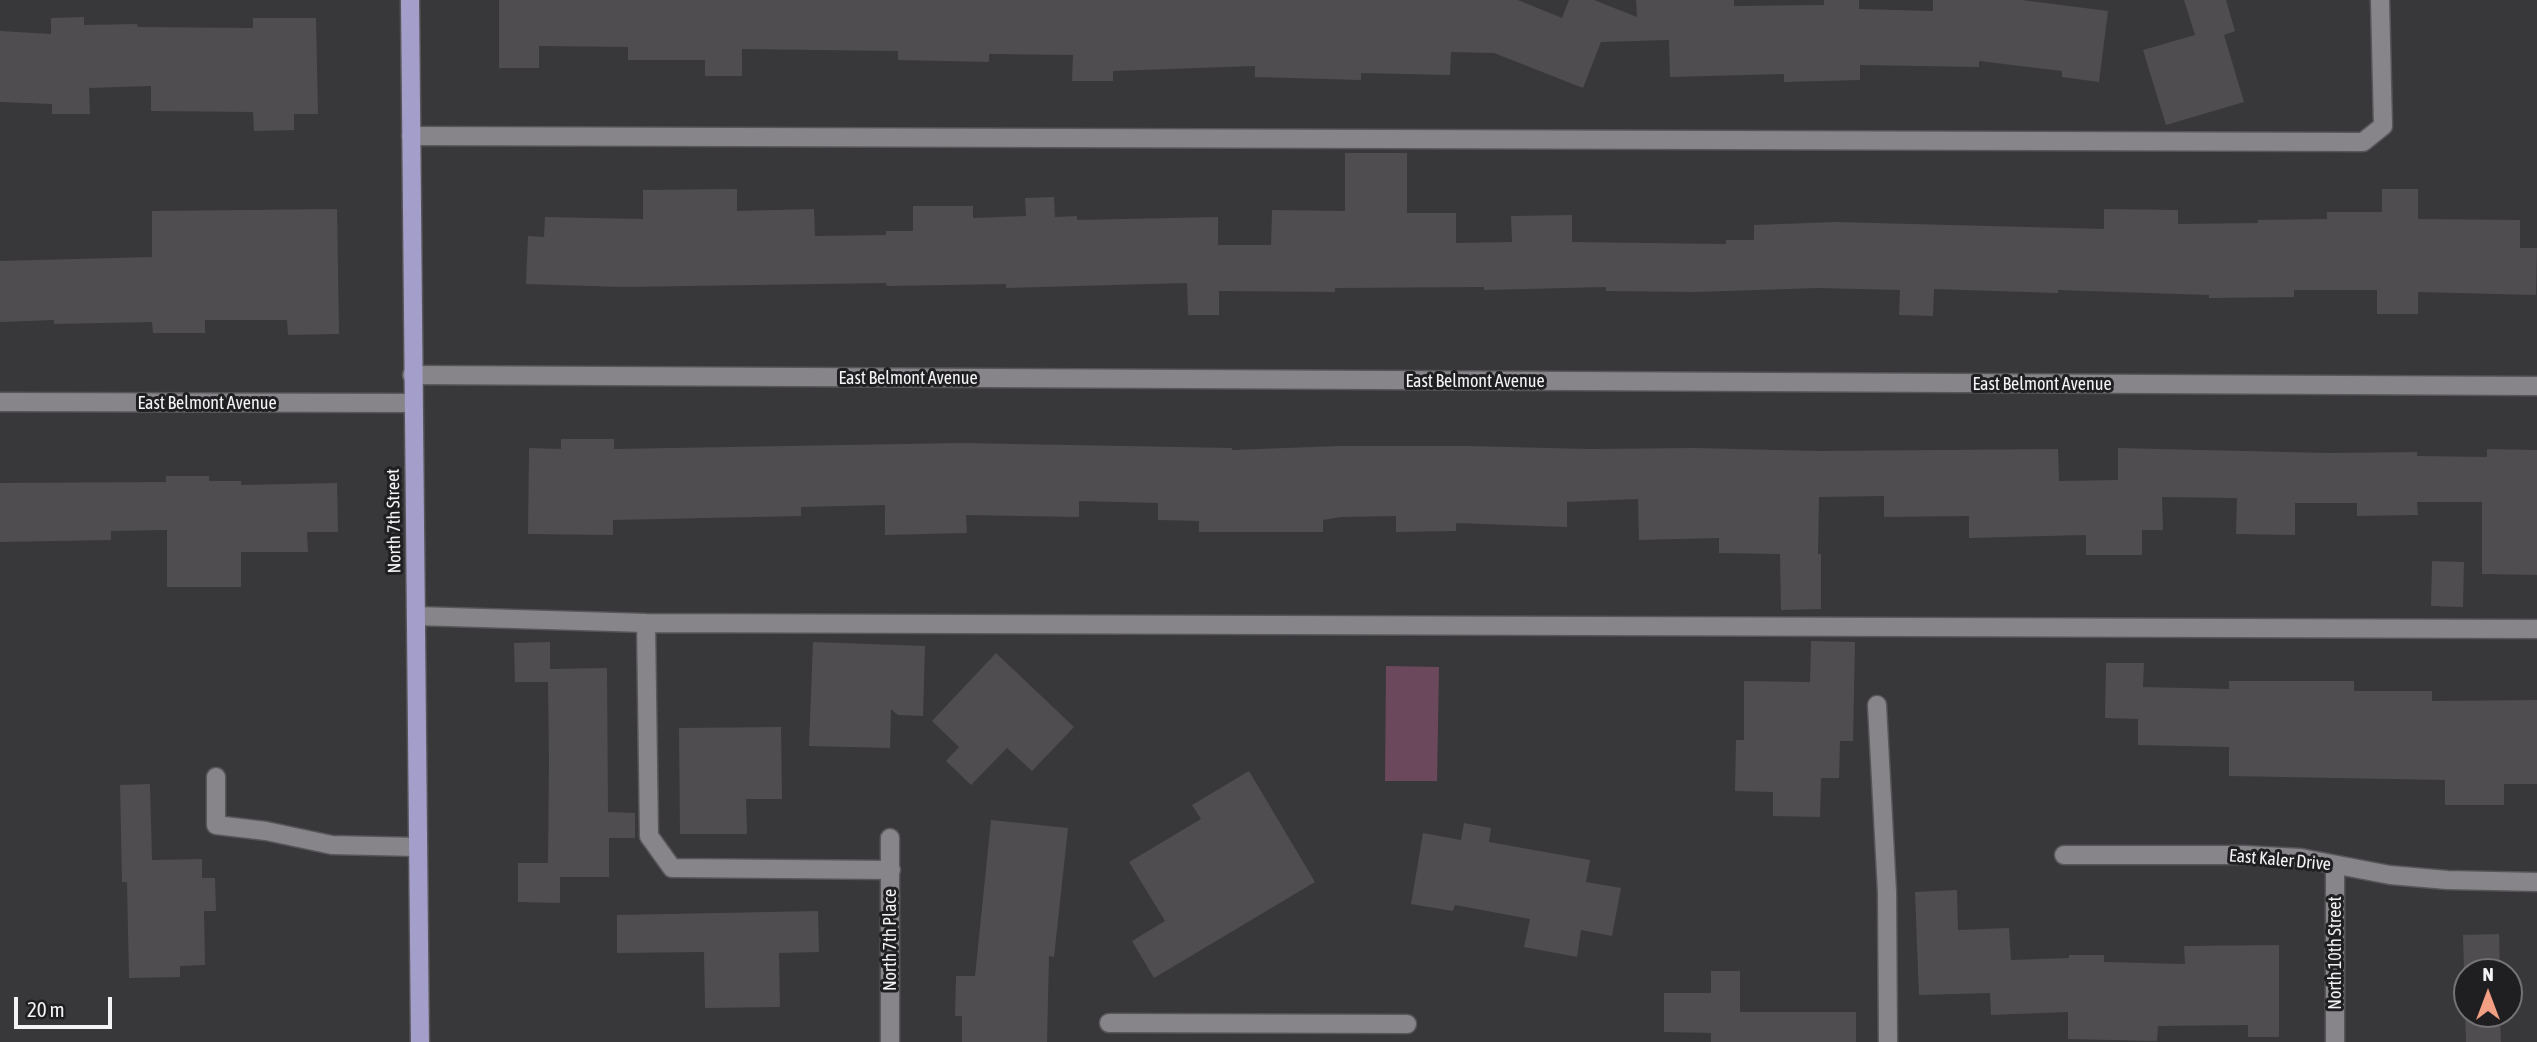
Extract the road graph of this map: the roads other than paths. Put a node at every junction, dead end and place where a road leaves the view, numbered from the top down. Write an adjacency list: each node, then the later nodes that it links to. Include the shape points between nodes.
1 (410, 0): 3 (main road, North 7th Street)
2 (2380, 0): 3 (street, via 2383,126 2363,142)
3 (411, 136): 4 (main road, North 7th Street)
4 (412, 375): 5 (street, East Belmont Avenue); 7 (main road, North 7th Street)
5 (2537, 386)
6 (0, 402): 7 (street, East Belmont Avenue)
7 (413, 403): 8 (main road, North 7th Street)
8 (416, 616): 9 (street); 14 (main road, North 7th Street)
9 (646, 623): 10 (street); 17 (street, via 649,836 672,868)
10 (2537, 629)
11 (1877, 705): 23 (street, via 1887,891)
12 (216, 777): 14 (street, via 216,825 332,845)
13 (890, 838): 17 (street, North 7th Place)
14 (418, 847): 21 (main road, North 7th Street)
15 (2064, 855): 16 (street, East Kaler Drive, via 2244,855)
16 (2335, 865): 18 (street, East Kaler Drive, via 2447,880); 24 (street, North 10th Street)
17 (891, 870): 22 (street, North 7th Place)
18 (2537, 882)
19 (1109, 1023): 20 (street)
20 (1407, 1024)
21 (420, 1042)
22 (890, 1042)
23 (1888, 1042)
24 (2335, 1042)

